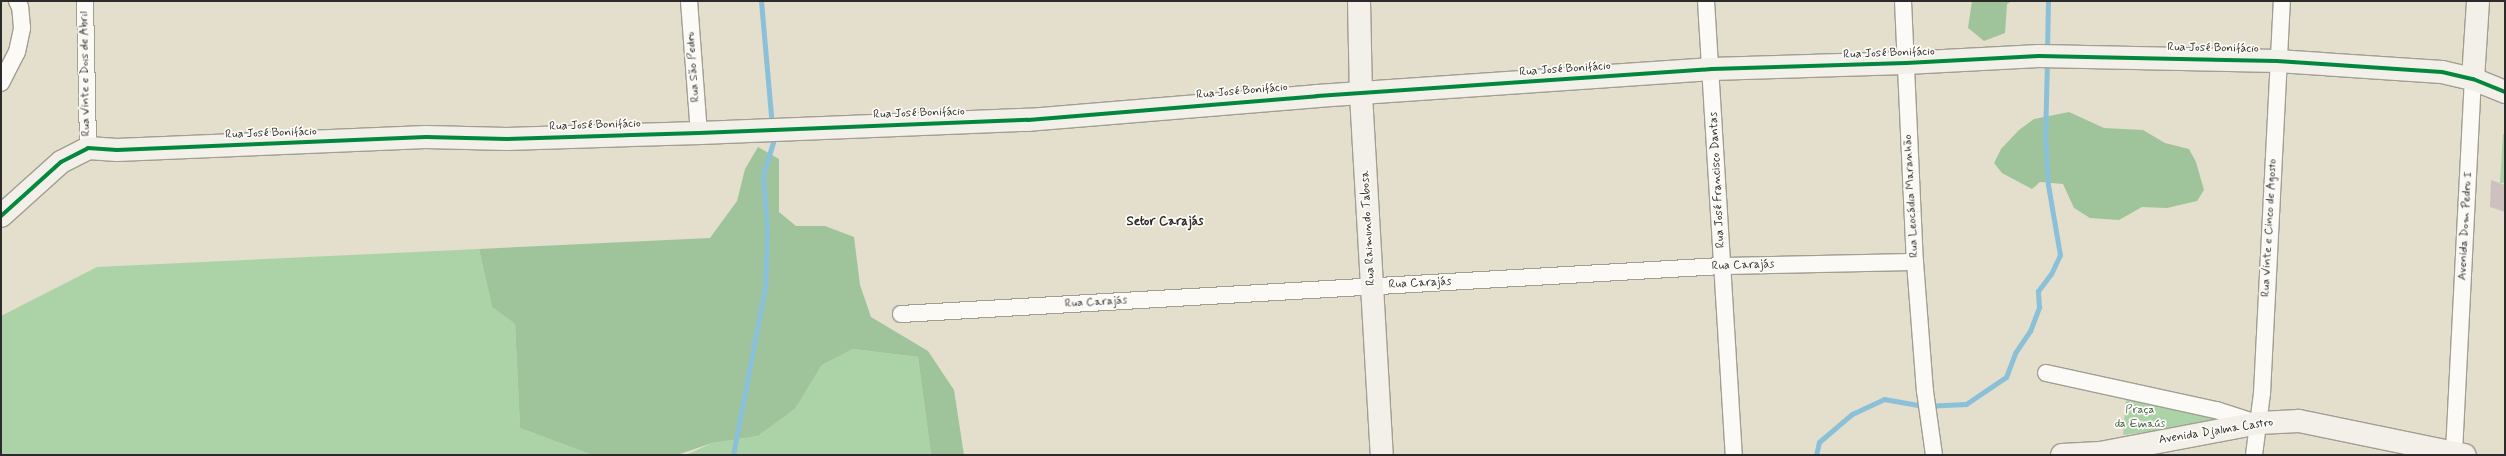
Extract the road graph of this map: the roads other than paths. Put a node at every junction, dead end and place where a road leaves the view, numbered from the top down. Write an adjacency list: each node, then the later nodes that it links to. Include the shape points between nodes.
1 (17, 1): 13 (street, via 22,28 17,52)
2 (85, 1): 17 (street, Rua Vinte e Dois de Abril)
3 (689, 1): 16 (street, Rua São Pedro)
4 (1358, 1): 15 (street, Rua Raimundo Tabosa)
5 (1706, 1): 11 (street, Rua José Francisco Dantas)
6 (1903, 1): 10 (street, Rua Leocádia Maranhão)
7 (2282, 1): 9 (street, Rua Vinte e Cinco de Agosto)
8 (2478, 1): 12 (street, Avenida Dom Pedro I)
9 (2277, 61): 10 (street, Rua José Bonifácio, via 2047,56); 12 (street, Rua José Bonifácio, via 2442,72); 24 (street, Rua Vinte e Cinco de Agosto)
10 (1906, 64): 11 (street, Rua José Bonifácio); 19 (street, Rua Leocádia Maranhão)
11 (1712, 69): 15 (street, Rua José Bonifácio); 20 (street, Rua José Francisco Dantas)
12 (2473, 79): 14 (street, Rua José Bonifácio); 25 (street, Avenida Dom Pedro I)
13 (1, 83)
14 (2505, 92)
15 (1361, 94): 16 (street, Rua José Bonifácio, via 1028,120); 21 (street, Rua Raimundo Tabosa)
16 (699, 133): 17 (street, Rua José Bonifácio, via 507,139 426,137 117,150)
17 (88, 148): 18 (street, via 61,162)
18 (1, 216)
19 (1915, 262): 20 (street, Rua Carajás); 28 (street, Rua Leocádia Maranhão, via 1925,391)
20 (1722, 266): 21 (street, Rua Carajás); 27 (street, Rua José Francisco Dantas)
21 (1372, 287): 22 (street, Rua Carajás); 26 (street, Rua Raimundo Tabosa)
22 (900, 314)
23 (2046, 374): 24 (street, via 2216,410)
24 (2259, 423): 25 (street, Avenida Djalma Castro, via 2299,421); 29 (street, Avenida Djalma Castro, via 2100,453); 30 (street, Rua Vinte e Cinco de Agosto)
25 (2460, 453)
26 (1382, 455)
27 (1734, 455)
28 (1934, 455)
29 (2062, 455)
30 (2254, 455)

